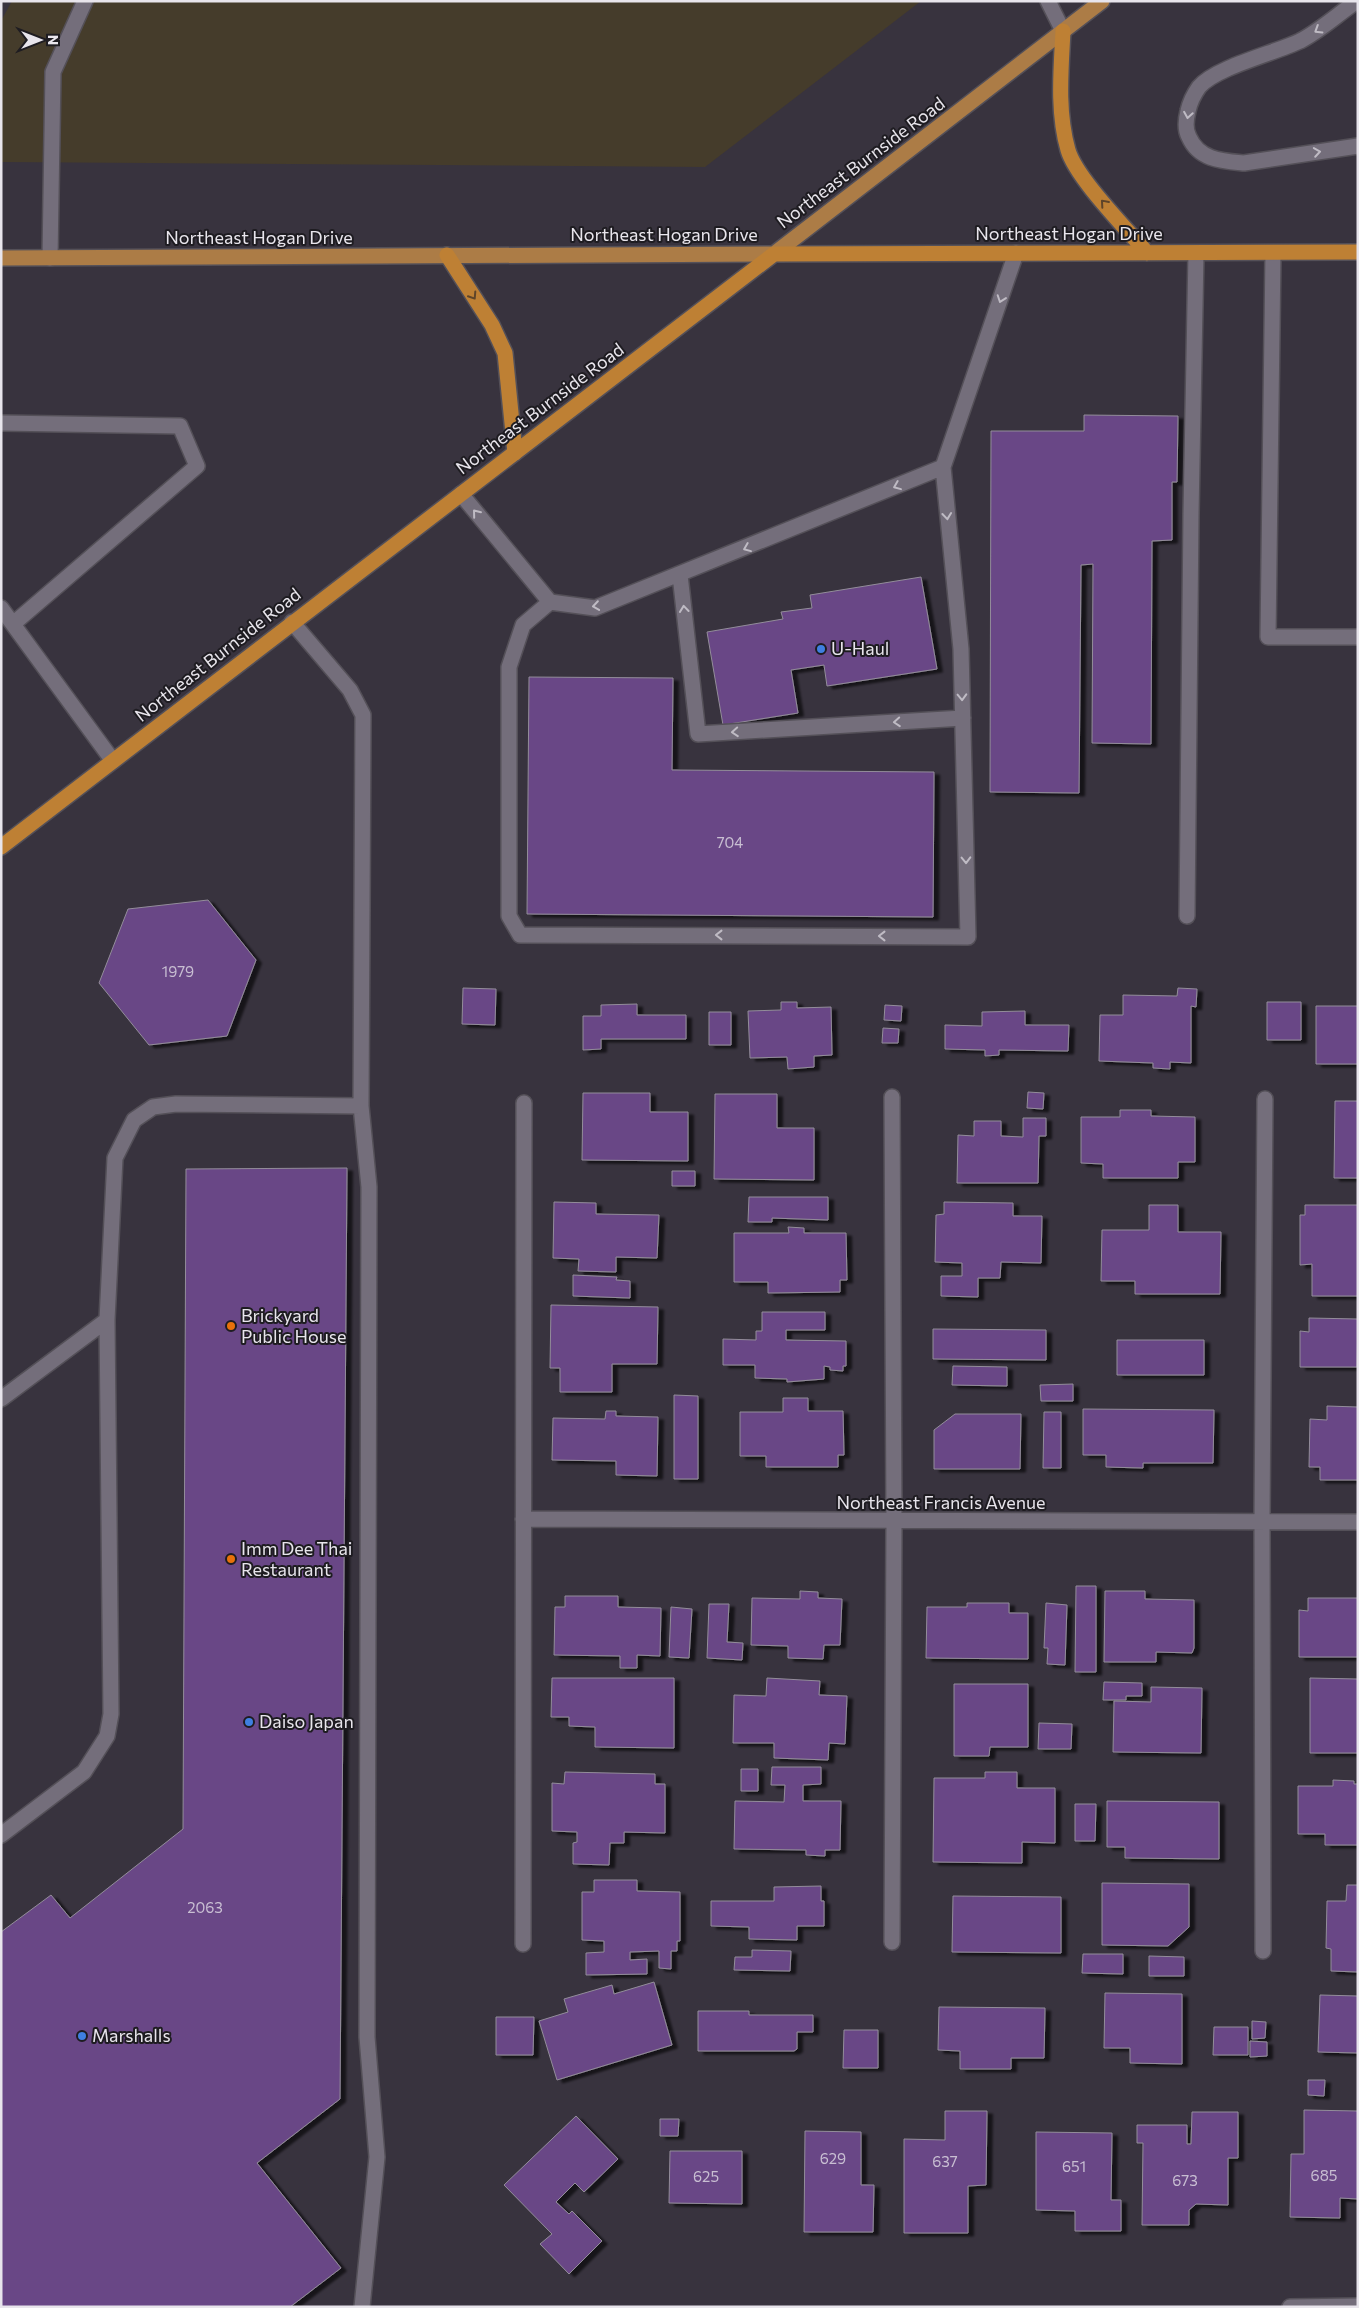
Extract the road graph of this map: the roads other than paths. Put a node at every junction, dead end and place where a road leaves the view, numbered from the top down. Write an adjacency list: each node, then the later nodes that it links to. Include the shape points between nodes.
1 (85, 1): 15 (street, via 52,72)
2 (1048, 1): 5 (street)
3 (1102, 1): 5 (main road, Northeast Burnside Road)
4 (1357, 1): 6 (street, one-way to 6, via 1301,40 1214,76 1200,86 1186,116 1188,135 1195,149 1226,162 1244,163)
5 (1063, 31): 9 (highway, one-way to 5, via 1084,180 1068,151 1060,92); 12 (main road, Northeast Burnside Road)
6 (1358, 146)
7 (1358, 252): 11 (highway, Northeast Hogan Drive)
8 (1016, 253): 9 (highway, Northeast Hogan Drive); 12 (highway, Northeast Hogan Drive); 18 (street, one-way to 18)
9 (1147, 253): 10 (highway, Northeast Hogan Drive)
10 (1196, 253): 11 (highway, Northeast Hogan Drive); 29 (street)
11 (1273, 253): 25 (street, via 1268,637)
12 (774, 254): 13 (main road, Northeast Hogan Drive); 17 (highway, Northeast Burnside Road)
13 (447, 255): 15 (main road, Northeast Hogan Drive); 17 (highway, one-way to 17, via 492,326 505,353)
14 (1, 258): 15 (main road, Northeast Hogan Drive)
15 (50, 258)
16 (1, 423): 24 (street, via 180,426 197,466)
17 (515, 453): 19 (highway, Northeast Burnside Road)
18 (942, 467): 20 (street, one-way to 20); 26 (street, one-way to 26, via 961,649)
19 (460, 494): 21 (street, one-way to 19); 23 (highway, Northeast Burnside Road)
20 (680, 575): 21 (street, one-way to 21, via 595,608); 26 (street, one-way to 20, via 698,734)
21 (550, 602): 26 (street, one-way to 21, via 968,936 520,935 509,916 509,667 523,624)
22 (1, 608): 24 (street)
23 (292, 622): 27 (highway, Northeast Burnside Road); 33 (street, via 350,690 364,715)
24 (13, 624): 27 (street)
25 (1358, 637)
26 (963, 718)
27 (113, 761): 28 (highway, Northeast Burnside Road)
28 (1, 847)
29 (1187, 916)
30 (892, 1097): 37 (street)
31 (1265, 1100): 38 (street)
32 (524, 1103): 36 (street)
33 (361, 1106): 34 (street, via 176,1104 153,1107 134,1120 115,1158); 45 (street, via 369,1187 367,2037 377,2157)
34 (107, 1320): 35 (street); 40 (street, via 110,1721 107,1736 84,1772)
35 (1, 1400)
36 (523, 1519): 37 (street, Northeast Francis Avenue); 42 (street)
37 (894, 1522): 38 (street, Northeast Francis Avenue); 41 (street)
38 (1262, 1522): 39 (street, Northeast Francis Avenue); 43 (street)
39 (1358, 1522)
40 (1, 1835)
41 (892, 1942)
42 (523, 1944)
43 (1263, 1952)
44 (1358, 2306): 46 (street)
45 (362, 2307)
46 (1290, 2307)

